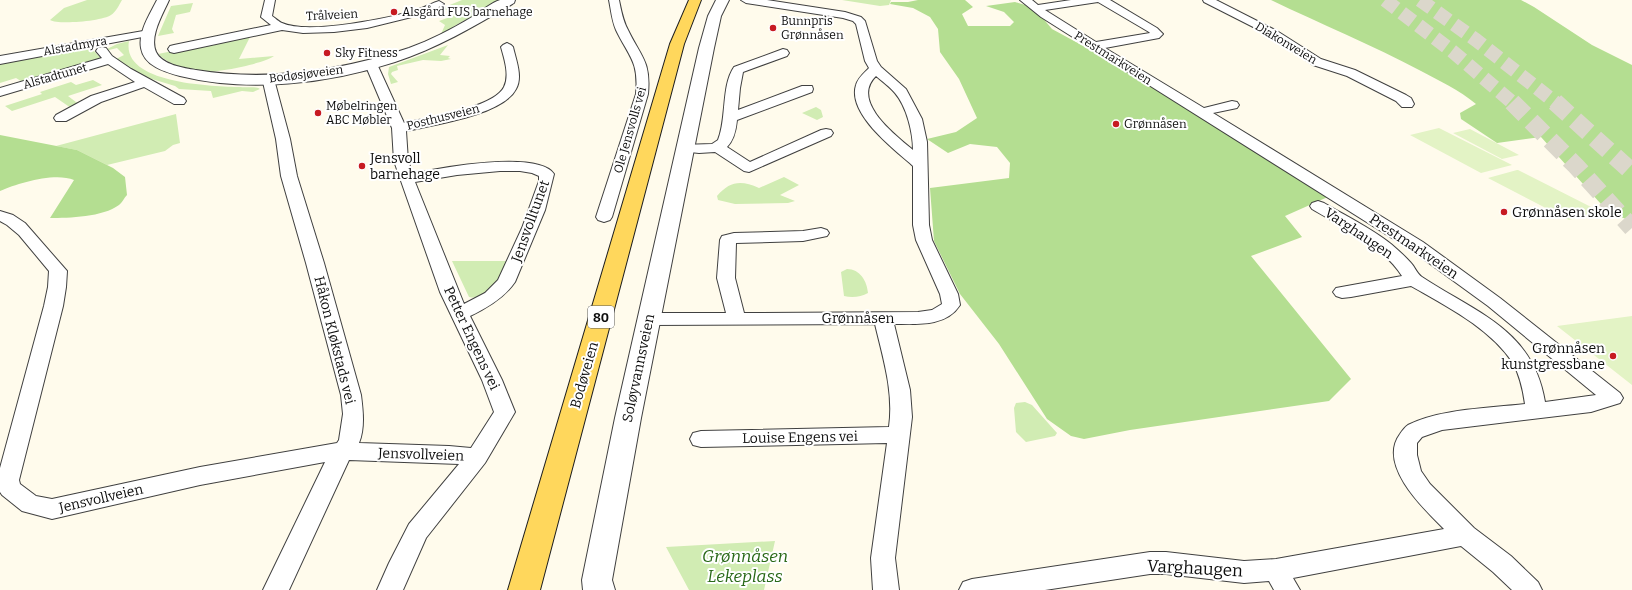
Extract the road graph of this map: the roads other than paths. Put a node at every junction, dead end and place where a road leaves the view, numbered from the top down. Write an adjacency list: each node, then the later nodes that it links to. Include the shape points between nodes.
1 (163, 0): 16 (street, Bodøsjøveien)
2 (270, 0): 15 (street, via 266,6 268,18)
3 (424, 0): 15 (street, Trålveien, via 445,2 411,15 360,26 313,30)
4 (509, 0): 25 (street, Bodøsjøveien, via 440,40)
5 (614, 0): 45 (street, Ole Jensvolls vei, via 622,29 641,62 644,82)
6 (682, 0): 18 (main road, Bodøveien / 80)
7 (695, 0): 18 (main road, Bodøveien / 80)
8 (723, 0): 40 (street, Soløyvannsveien, via 716,13 704,58)
9 (746, 0): 26 (street, Grønnåsen, via 835,13 857,19 863,27 867,50)
10 (1094, 0): 13 (street)
11 (1102, 0): 19 (street, via 1157,34)
12 (1208, 0): 32 (street, Diakonveien, via 1268,31 1317,62 1351,73 1401,98)
13 (1075, 1): 14 (street)
14 (1031, 4): 19 (street, Prestmarkveien)
15 (280, 27): 21 (street, Trålveien)
16 (149, 33): 17 (street, Alstadmyra); 27 (street, Bodøsjøveien, via 148,48 151,55 159,63 177,70 233,80)
17 (104, 41): 23 (street, Alstadmyra); 24 (street, Alstadtunet, via 100,49)
18 (677, 44): 62 (main road, Bodøveien / 80)
19 (1094, 46): 34 (street, Prestmarkveien)
20 (507, 47): 37 (street, Posthusveien, via 512,82 508,92 500,100 467,113)
21 (174, 49)
22 (783, 53): 36 (street, via 738,70 732,93)
23 (0, 60)
24 (110, 60): 28 (street, Alstadtunet); 30 (street, Alstadtunet)
25 (371, 64): 27 (street, Bodøsjøveien); 37 (street, Petter Engens vei)
26 (876, 69): 41 (street, Grønnåsen, via 901,92 915,119 920,136); 41 (street, via 864,81 862,87 862,96 870,118)
27 (272, 79): 56 (street, Håkon Kløkstads vei, via 269,82 289,176 351,395 351,435)
28 (147, 82): 31 (street, Alstadtunet); 35 (street, via 96,99)
29 (807, 89): 36 (street)
30 (0, 92)
31 (179, 101)
32 (1407, 104)
33 (1232, 105): 34 (street)
34 (1202, 112): 53 (street, Prestmarkveien, via 1416,246 1494,302 1613,398 1591,404)
35 (61, 118)
36 (730, 118): 39 (street, via 726,140)
37 (399, 128): 42 (street, Petter Engens vei, via 401,160)
38 (826, 133): 39 (street, via 749,168)
39 (718, 147): 40 (street)
40 (686, 148): 51 (street, Soløyvannsveien)
41 (921, 165): 50 (street, Grønnåsen, via 921,225 924,240 949,294 950,305 944,313 936,316)
42 (407, 180): 49 (street, Petter Engens vei, via 449,292); 49 (street, Jensvolltunet, via 429,174 486,167 528,168 547,174 543,194 506,282 492,296)
43 (1318, 206): 47 (street, Varghaugen, via 1398,259)
44 (0, 216): 56 (street, Jensvollveien, via 12,221 32,240 58,271 59,277 8,480 10,489 20,498 30,504 52,509 200,476)
45 (604, 217)
46 (821, 233): 52 (street, via 728,240 726,278)
47 (1414, 280): 48 (street); 53 (street, Varghaugen, via 1492,330 1514,352 1529,377)
48 (1342, 292)
49 (460, 313): 57 (street, Petter Engens vei, via 505,412)
50 (883, 318): 52 (street, Grønnåsen); 54 (street, via 900,390)
51 (648, 319): 52 (street, Grønnåsen); 63 (street, Soløyvannsveien, via 608,513 597,580)
52 (735, 319)
53 (1536, 410): 58 (street, via 1441,422 1414,431 1406,442 1410,473 1422,491)
54 (899, 435): 55 (street, Louise Engens vei); 64 (street, via 883,558)
55 (701, 439)
56 (343, 451): 57 (street, Jensvollveien); 60 (street, Håkon Kløkstads vei)
57 (477, 457): 61 (street, Petter Engens vei, via 417,531)
58 (1465, 535): 59 (street, Varghaugen); 66 (street)
59 (1282, 580): 65 (street, Varghaugen, via 1244,572 1150,563)
60 (276, 590)
61 (390, 590)
62 (524, 590)
63 (599, 590)
64 (886, 590)
65 (972, 590)
66 (1530, 590)

